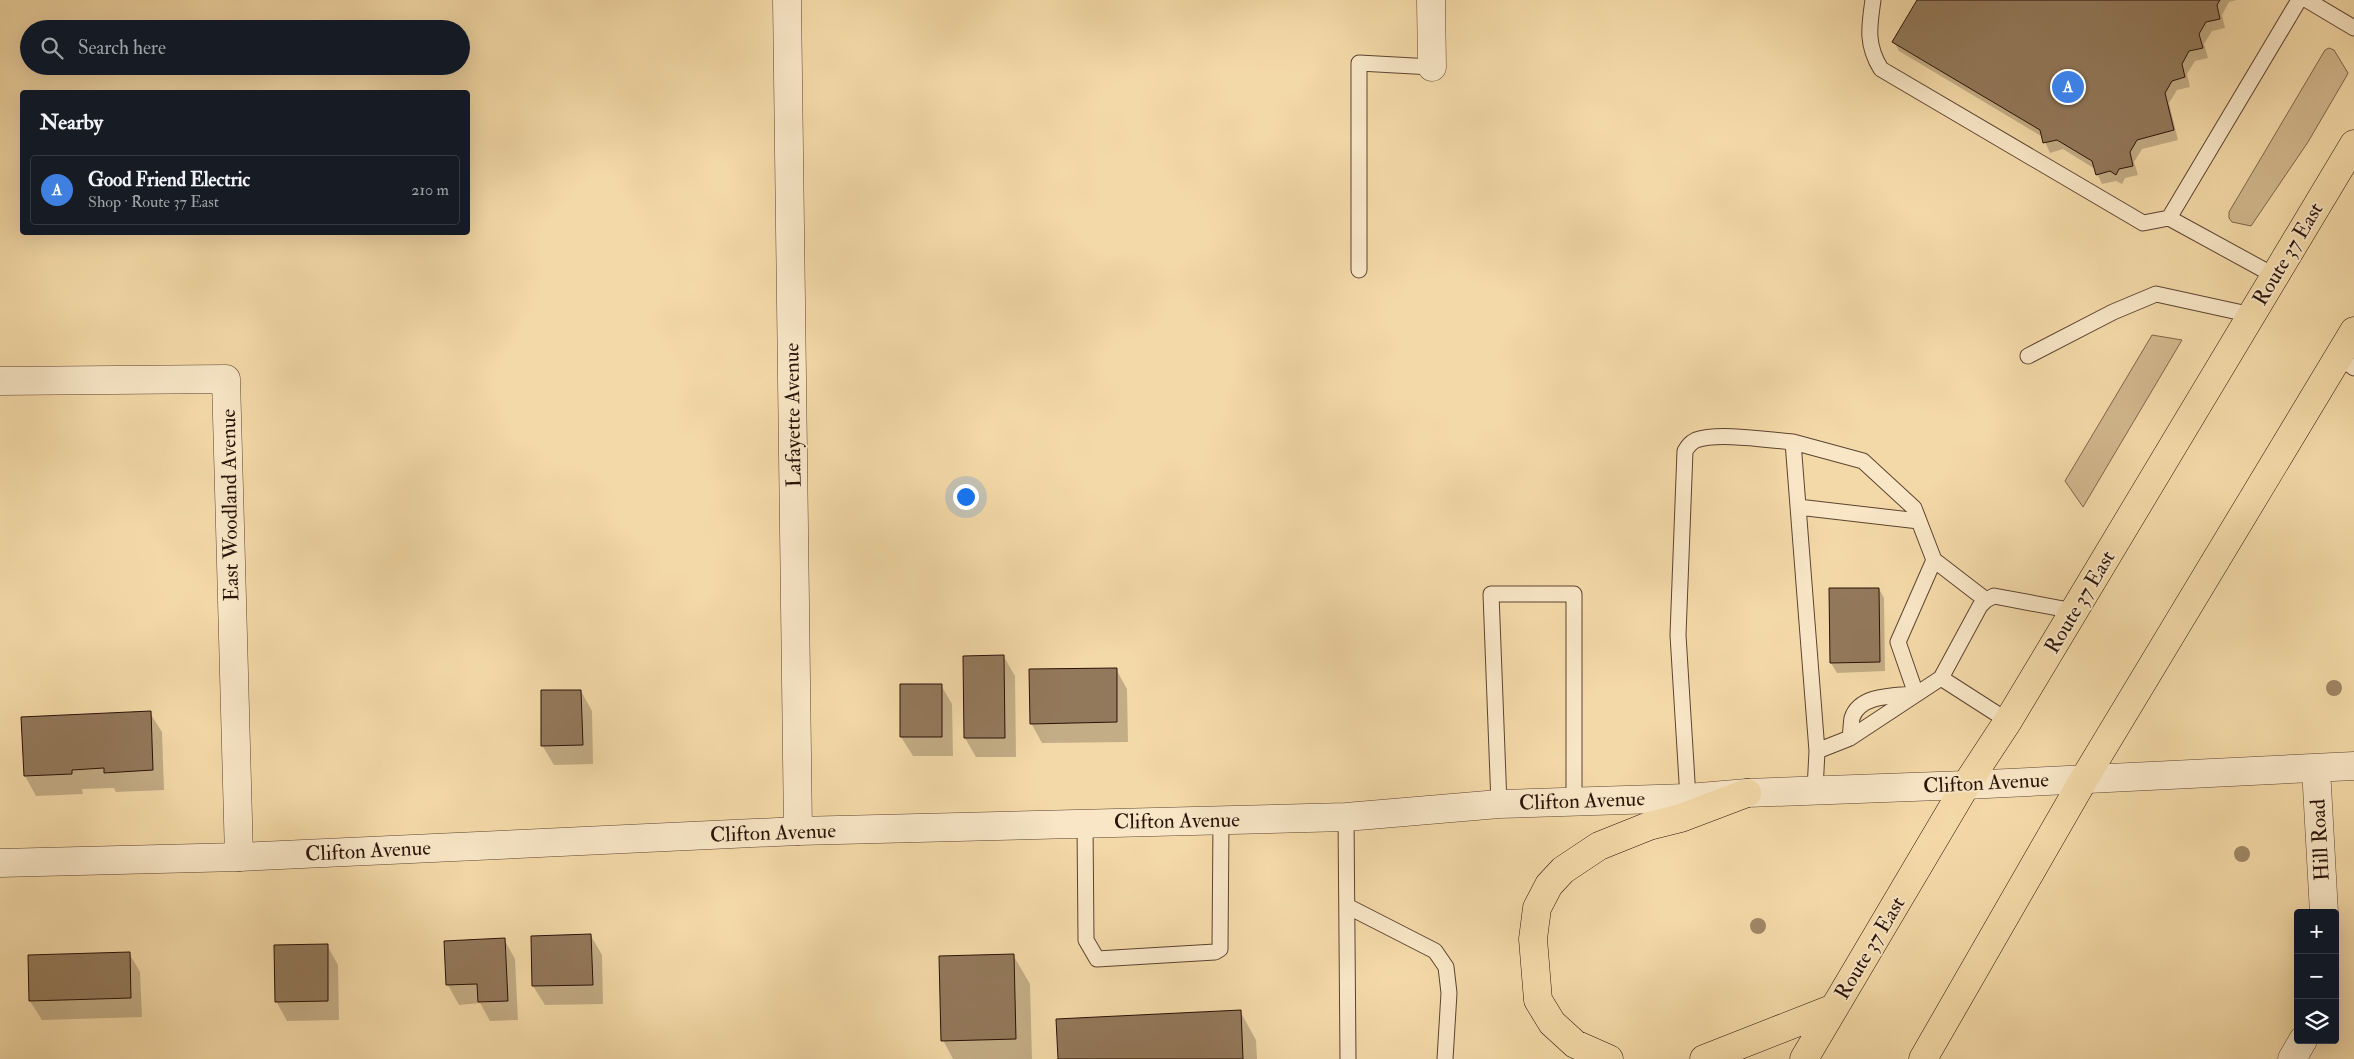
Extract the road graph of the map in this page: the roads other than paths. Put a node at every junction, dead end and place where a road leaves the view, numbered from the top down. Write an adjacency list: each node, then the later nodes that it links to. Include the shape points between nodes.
1 (787, 0): 40 (street, Lafayette Avenue)
2 (1431, 0): 7 (street)
3 (1873, 0): 9 (lane, via 1870,40 1873,56 1881,69 2143,223)
4 (2299, 0): 9 (lane)
5 (2307, 0): 6 (lane)
6 (2354, 28)
7 (1432, 66): 10 (lane, via 1359,63)
8 (2354, 144): 11 (highway, Route 37 East)
9 (2169, 218): 11 (lane)
10 (1359, 270)
11 (2275, 276): 12 (highway, Route 37 East)
12 (2252, 315): 14 (lane, via 2156,294 2113,312); 22 (highway, Route 37 East)
13 (2354, 331): 15 (highway)
14 (2028, 356)
15 (2346, 363): 30 (highway)
16 (0, 381): 41 (street, East Woodland Avenue, via 226,379)
17 (1793, 442): 18 (lane); 19 (lane, via 1863,461 1914,508); 34 (lane, via 1741,437 1698,440 1685,451 1678,635)
18 (1798, 507): 19 (lane); 27 (lane)
19 (1919, 521): 20 (lane)
20 (1934, 560): 21 (lane); 24 (lane, via 1898,642)
21 (1986, 600): 22 (lane, via 1994,596); 23 (lane)
22 (2074, 611): 25 (highway, Route 37 East)
23 (1941, 678): 24 (lane); 25 (lane)
24 (1916, 694): 26 (lane); 26 (lane, via 1865,702 1853,716)
25 (2008, 721): 31 (highway, Route 37 East)
26 (1850, 738): 27 (lane)
27 (1817, 751): 32 (lane)
28 (2354, 766): 29 (street, Clifton Avenue)
29 (2316, 768): 30 (street, Clifton Avenue); 44 (street, Hill Road)
30 (2084, 778): 31 (street, Clifton Avenue); 52 (highway)
31 (1966, 785): 32 (street, Clifton Avenue); 45 (highway, Route 37 East)
32 (1815, 790): 33 (street, Clifton Avenue)
33 (1747, 793): 34 (street, Clifton Avenue); 49 (highway, via 1599,846 1563,870 1549,885 1537,908 1532,939 1538,1000 1552,1023 1574,1044)
34 (1688, 798): 35 (street, Clifton Avenue)
35 (1574, 802): 36 (street, Clifton Avenue); 36 (lane, via 1574,594 1492,594)
36 (1499, 804): 37 (street, Clifton Avenue)
37 (1346, 817): 38 (street, Clifton Avenue); 43 (lane)
38 (1221, 820): 39 (street, Clifton Avenue); 39 (lane, via 1220,949 1216,952 1097,959 1086,940)
39 (1085, 823): 40 (street, Clifton Avenue)
40 (798, 831): 41 (street, Clifton Avenue)
41 (239, 857): 42 (street, Clifton Avenue)
42 (0, 863)
43 (1347, 906): 47 (lane); 48 (lane, via 1435,951 1446,967 1448,993)
44 (2324, 909)
45 (1834, 1008): 50 (highway); 51 (highway, Route 37 East)
46 (2301, 1044): 53 (street)
47 (1348, 1059)
48 (1444, 1059)
49 (1609, 1059)
50 (1704, 1059)
51 (1804, 1059)
52 (1923, 1059)
53 (2292, 1059)

